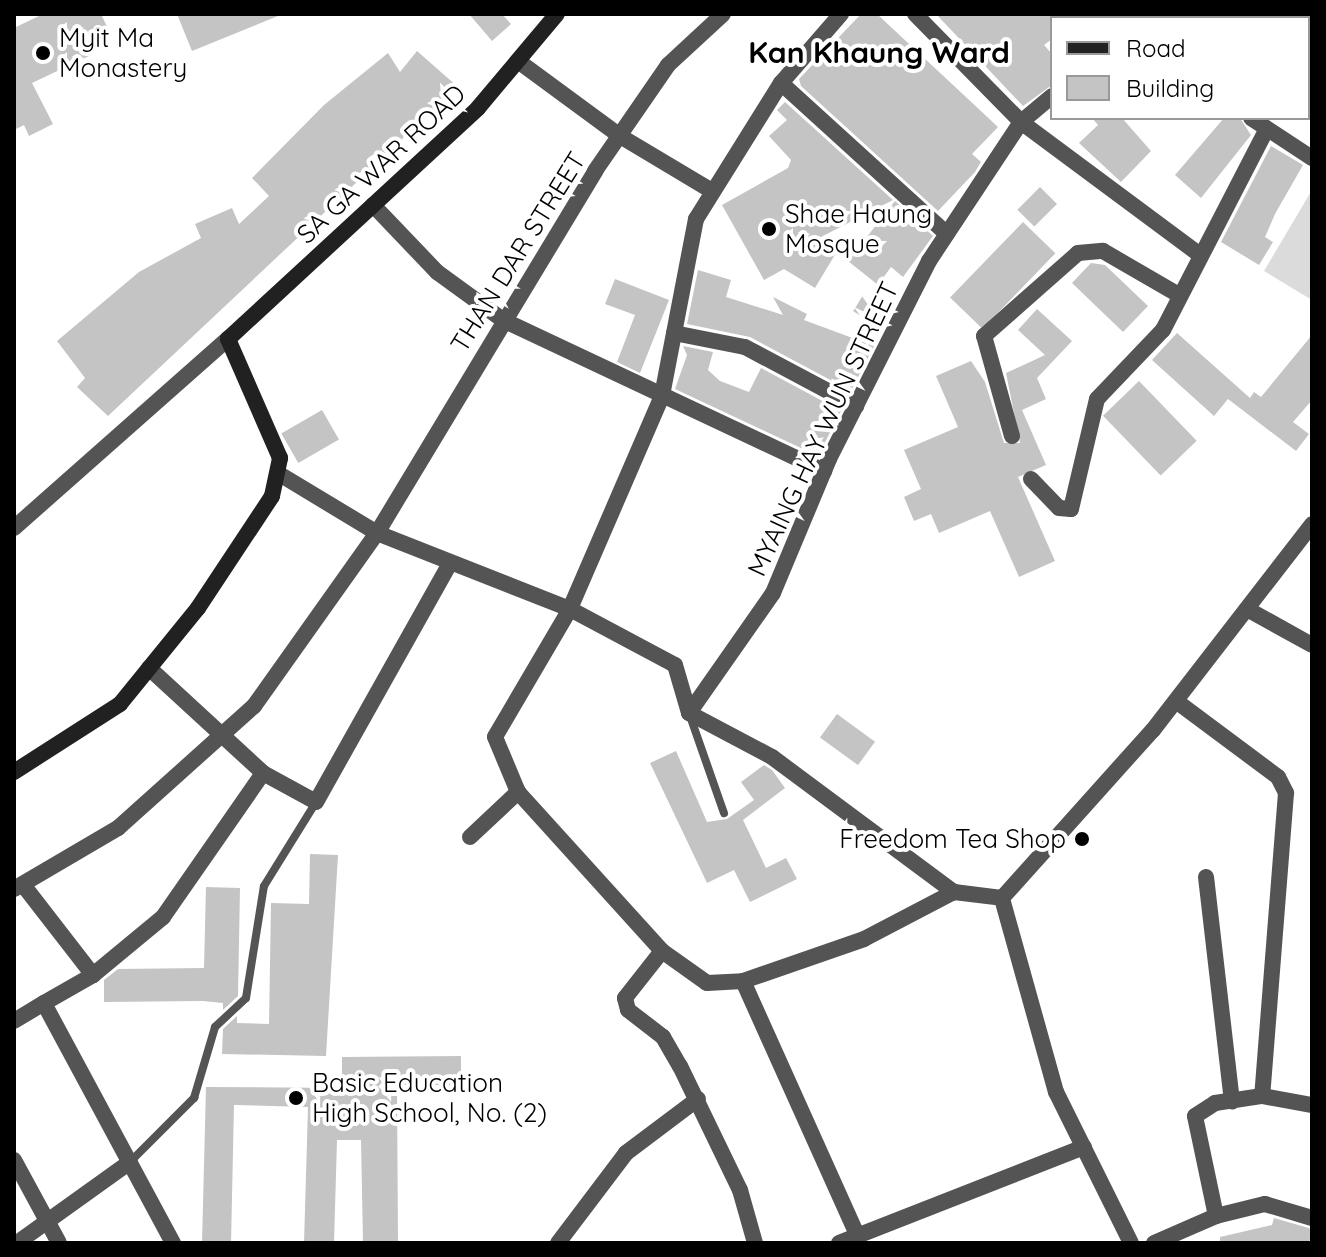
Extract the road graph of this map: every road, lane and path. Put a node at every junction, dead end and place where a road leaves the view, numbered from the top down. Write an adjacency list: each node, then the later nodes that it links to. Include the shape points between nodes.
1 (557, 14): 5 (main road, SA GA WAR ROAD)
2 (723, 14): 11 (street, THAN DAR STREET, via 668,65)
3 (841, 14): 6 (street)
4 (915, 14): 9 (street)
5 (518, 61): 11 (street); 14 (main road, SA GA WAR ROAD)
6 (781, 83): 13 (street); 15 (street)
7 (1050, 98): 9 (street, MYAING HAY WUN STREET)
8 (1253, 120): 10 (street)
9 (1021, 122): 15 (street, MYAING HAY WUN STREET); 16 (street)
10 (1265, 132): 12 (street); 16 (street)
11 (620, 136): 13 (street); 18 (street, THAN DAR STREET)
12 (1312, 158)
13 (712, 191): 19 (street, via 696,219)
14 (373, 205): 18 (street, via 437,272); 20 (main road, SA GA WAR ROAD)
15 (947, 234): 22 (street, MYAING HAY WUN STREET)
16 (1200, 255): 17 (street)
17 (1179, 295): 23 (street, via 1103,251 1078,253 984,336); 26 (street, via 1163,330 1097,399 1071,509 1059,508)
18 (503, 320): 21 (street); 29 (street, THAN DAR STREET)
19 (674, 333): 21 (street); 22 (street, via 745,347)
20 (228, 339): 25 (main road, via 268,419); 28 (street)
21 (662, 396): 24 (street); 31 (street)
22 (856, 406): 24 (street, MYAING HAY WUN STREET)
23 (1012, 436)
24 (824, 471): 36 (street, MYAING HAY WUN STREET, via 773,593)
25 (281, 475): 29 (street); 34 (main road, via 198,608)
26 (1031, 479)
27 (1312, 524): 32 (street)
28 (14, 528)
29 (377, 533): 30 (street); 37 (street, THAN DAR STREET, via 254,706)
30 (449, 565): 31 (street); 41 (street)
31 (570, 609): 36 (street, via 675,665); 40 (street, via 495,737)
32 (1247, 609): 33 (street); 35 (street)
33 (1312, 645)
34 (149, 668): 37 (street); 38 (main road, via 120,704)
35 (1176, 701): 47 (street); 53 (street, via 1278,777 1286,793)
36 (689, 713): 42 (lane); 46 (street, via 772,757)
37 (221, 734): 39 (street); 45 (street, THAN DAR STREET, via 118,828)
38 (14, 772)
39 (263, 773): 41 (street); 49 (street, via 163,917)
40 (518, 792): 43 (street); 48 (street)
41 (316, 802): 59 (lane, via 264,886 246,998 215,1027 194,1098)
42 (724, 813)
43 (470, 837)
44 (1206, 877): 55 (street)
45 (19, 887): 49 (street)
46 (954, 892): 47 (street); 50 (street, via 864,939)
47 (1002, 898): 57 (street, via 1056,1092)
48 (662, 951): 50 (street, via 707,983); 54 (street, via 625,998 628,1010 663,1037)
49 (93, 975): 51 (street)
50 (743, 981): 63 (street)
51 (44, 1003): 52 (street); 59 (street)
52 (14, 1021)
53 (1262, 1096): 55 (street); 56 (street)
54 (698, 1099): 67 (street, via 626,1153); 68 (street)
55 (1232, 1101): 60 (street, via 1195,1116)
56 (1312, 1105)
57 (1084, 1147): 63 (street); 70 (street)
58 (14, 1160): 62 (street)
59 (130, 1162): 62 (street); 66 (street)
60 (1216, 1216): 61 (street, via 1265,1204); 71 (street)
61 (1312, 1218)
62 (49, 1223): 64 (street); 65 (street)
63 (857, 1235): 69 (street)
64 (17, 1243)
65 (59, 1243)
66 (173, 1243)
67 (558, 1243)
68 (755, 1243)
69 (839, 1243)
70 (1131, 1243)
71 (1154, 1243)

